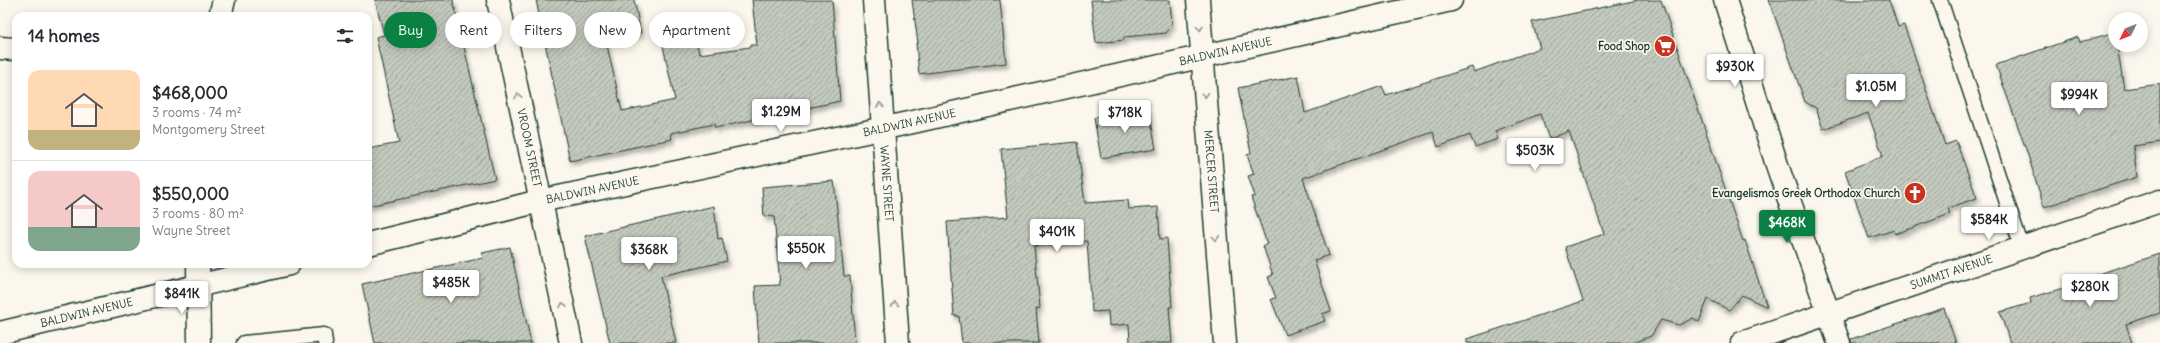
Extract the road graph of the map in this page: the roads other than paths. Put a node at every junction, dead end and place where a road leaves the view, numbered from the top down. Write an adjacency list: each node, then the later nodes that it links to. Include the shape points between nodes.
1 (224, 0): 8 (street)
2 (498, 0): 13 (street, VROOM STREET, one-way to 2)
3 (874, 0): 12 (street, WAYNE STREET, one-way to 3)
4 (1198, 0): 11 (street, MERCER STREET, one-way to 11)
5 (1451, 0): 11 (street, BALDWIN AVENUE)
6 (1726, 0): 20 (street)
7 (1940, 0): 16 (lane)
8 (221, 12)
9 (0, 48): 10 (street)
10 (12, 49)
11 (1202, 56): 12 (street, BALDWIN AVENUE); 27 (street, MERCER STREET, one-way to 27)
12 (882, 129): 13 (street, BALDWIN AVENUE); 26 (street, WAYNE STREET, one-way to 12)
13 (540, 201): 15 (street, BALDWIN AVENUE); 25 (street, VROOM STREET, one-way to 13)
14 (2160, 201): 16 (street, SUMMIT AVENUE)
15 (372, 243)
16 (2022, 248): 20 (street, SUMMIT AVENUE)
17 (198, 268): 19 (street)
18 (272, 268): 19 (street, BALDWIN AVENUE)
19 (198, 286): 21 (street, BALDWIN AVENUE); 22 (street)
20 (1828, 313): 28 (street, SUMMIT AVENUE); 29 (street)
21 (0, 333)
22 (199, 343)
23 (244, 343): 24 (lane, via 324,335)
24 (325, 343)
25 (571, 343)
26 (898, 343)
27 (1225, 343)
28 (1742, 343)
29 (1839, 343)

